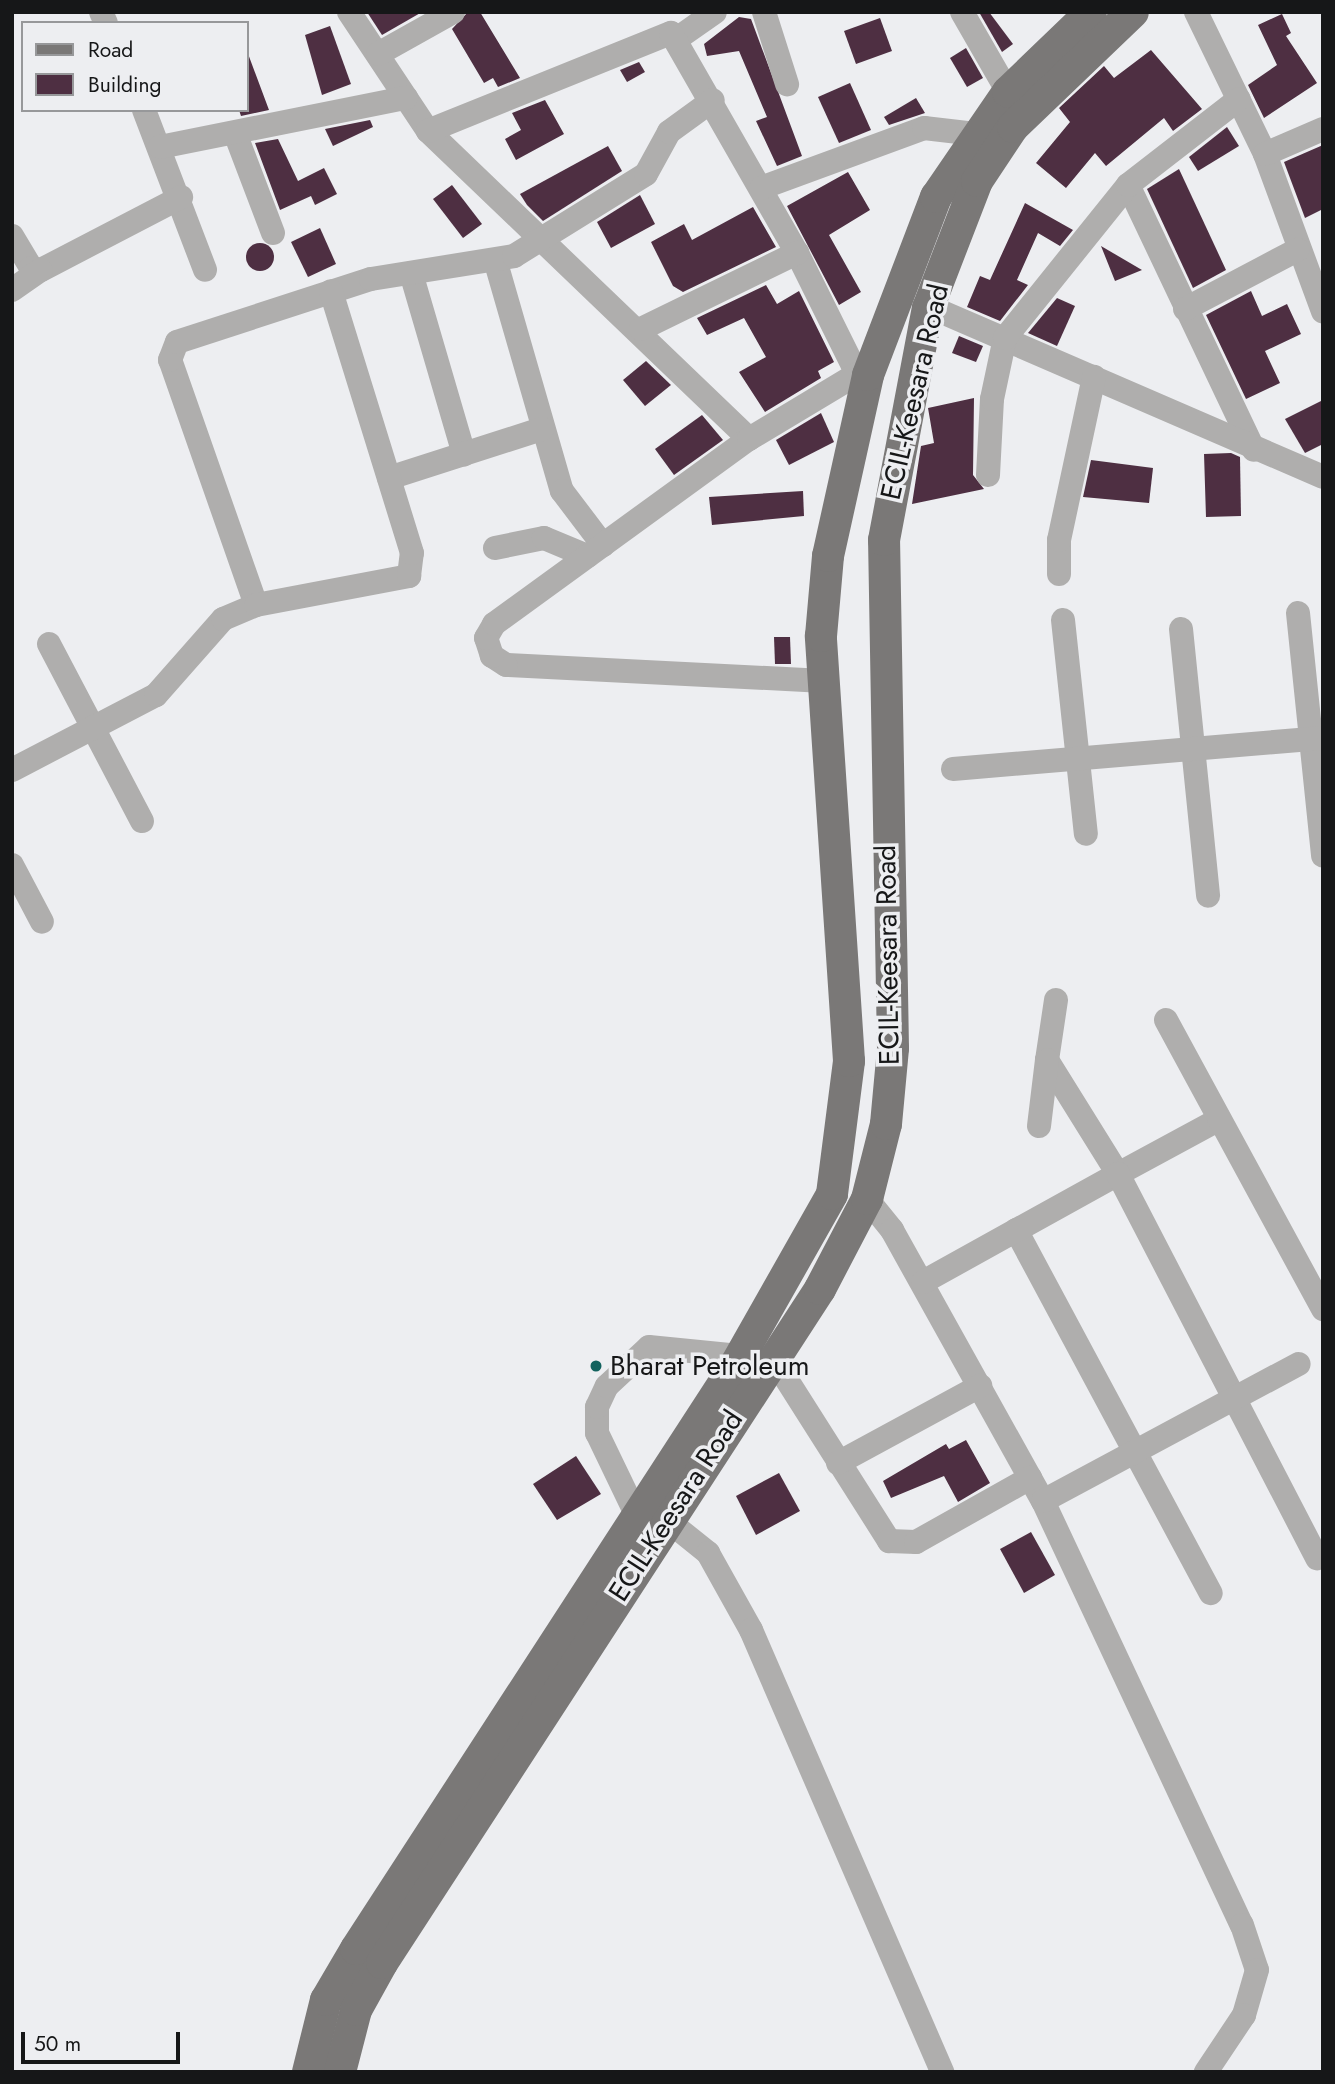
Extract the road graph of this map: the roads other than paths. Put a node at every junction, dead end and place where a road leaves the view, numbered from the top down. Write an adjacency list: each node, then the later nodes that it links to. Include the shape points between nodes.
1 (349, 12): 10 (street)
2 (453, 12): 10 (street)
3 (715, 12): 9 (street)
4 (764, 12): 11 (street)
5 (962, 12): 12 (street)
6 (1091, 12): 12 (main road, ECIL-Keesara Road)
7 (1133, 12): 37 (main road, ECIL-Keesara Road, via 1013,127 977,181)
8 (1196, 12): 14 (street)
9 (678, 38): 15 (street); 18 (street, via 663,33)
10 (378, 54): 13 (street)
11 (787, 84)
12 (1008, 92): 20 (main road, ECIL-Keesara Road)
13 (406, 98): 18 (street); 19 (street)
14 (1239, 99): 22 (street); 23 (street)
15 (713, 100): 24 (street); 28 (street, via 669,131 646,174)
16 (145, 112): 21 (street)
17 (1323, 129): 22 (street)
18 (428, 131): 28 (street)
19 (235, 133): 21 (street); 26 (street)
20 (976, 134): 24 (street, via 924,128); 42 (main road, ECIL-Keesara Road, via 936,197)
21 (160, 147): 25 (street)
22 (1265, 154): 29 (street)
23 (1128, 185): 38 (street); 41 (street)
24 (761, 188): 30 (street)
25 (181, 197): 32 (street); 33 (street)
26 (274, 233)
27 (12, 236): 32 (street, via 31,268)
28 (540, 239): 31 (street); 40 (street)
29 (1297, 250): 38 (street); 39 (street)
30 (797, 253): 40 (street); 42 (street)
31 (496, 263): 34 (street); 44 (street)
32 (41, 270): 35 (street)
33 (205, 270)
34 (411, 274): 36 (street); 47 (street)
35 (12, 290)
36 (331, 292): 50 (street); 54 (street, via 177,342 170,350)
37 (928, 306): 41 (street); 78 (main road, ECIL-Keesara Road, via 884,540 885,826 894,967 886,1124)
38 (1185, 309): 46 (street)
39 (1323, 312)
40 (641, 329): 45 (street)
41 (1005, 338): 43 (street); 48 (street, via 992,399)
42 (863, 374): 45 (street); 59 (main road, ECIL-Keesara Road, via 828,556)
43 (1094, 377): 46 (street); 53 (street, via 1059,540)
44 (542, 429): 47 (street); 52 (street, via 562,491)
45 (749, 439): 52 (street)
46 (1254, 450): 49 (street)
47 (464, 454): 50 (street)
48 (988, 475)
49 (1323, 477)
50 (389, 478): 54 (street, via 412,553 409,576)
51 (495, 548): 52 (street, via 544,538)
52 (595, 550): 59 (street, via 494,624 486,638 492,656 506,666)
53 (1059, 574)
54 (256, 605): 60 (street, via 223,619 156,695)
55 (1298, 613): 61 (street)
56 (1063, 620): 63 (street)
57 (1181, 629): 62 (street)
58 (49, 644): 60 (street)
59 (824, 681): 82 (main road, ECIL-Keesara Road, via 849,1061 832,1194)
60 (91, 729): 65 (street); 66 (street)
61 (1318, 738): 62 (street); 68 (street)
62 (1196, 748): 63 (street); 70 (street)
63 (1077, 756): 64 (street); 67 (street)
64 (953, 769)
65 (12, 770)
66 (142, 821)
67 (1086, 834)
68 (1323, 856)
69 (12, 865): 71 (street)
70 (1208, 896)
71 (42, 922)
72 (1056, 1000): 74 (street)
73 (1166, 1020): 75 (street)
74 (1047, 1060): 76 (street); 77 (street)
75 (1218, 1120): 77 (street); 81 (street)
76 (1040, 1126)
77 (1118, 1174): 79 (street); 86 (street)
78 (867, 1199): 80 (street); 83 (main road, ECIL-Keesara Road, via 820,1289)
79 (1016, 1230): 80 (street); 87 (street)
80 (923, 1282): 85 (street)
81 (1323, 1309)
82 (740, 1356): 83 (main road); 91 (main road, ECIL-Keesara Road); 91 (street, via 649,1346 607,1385 597,1433)
83 (773, 1357): 88 (street); 91 (main road, ECIL-Keesara Road)
84 (1299, 1364): 86 (street)
85 (980, 1386): 88 (street); 89 (street)
86 (1233, 1401): 87 (street); 92 (street)
87 (1136, 1452): 90 (street); 93 (street)
88 (838, 1463): 89 (street, via 885,1537 902,1545)
89 (1030, 1478): 90 (street)
90 (1043, 1501): 97 (street, via 1257,1970 1244,2015)
91 (652, 1518): 94 (main road, ECIL-Keesara Road, via 338,1980 326,2000); 95 (main road, ECIL-Keesara Road, via 382,1963 356,2010); 96 (street, via 708,1553 751,1630)
92 (1317, 1558)
93 (1211, 1592)
94 (308, 2072)
95 (341, 2072)
96 (942, 2072)
97 (1206, 2072)

